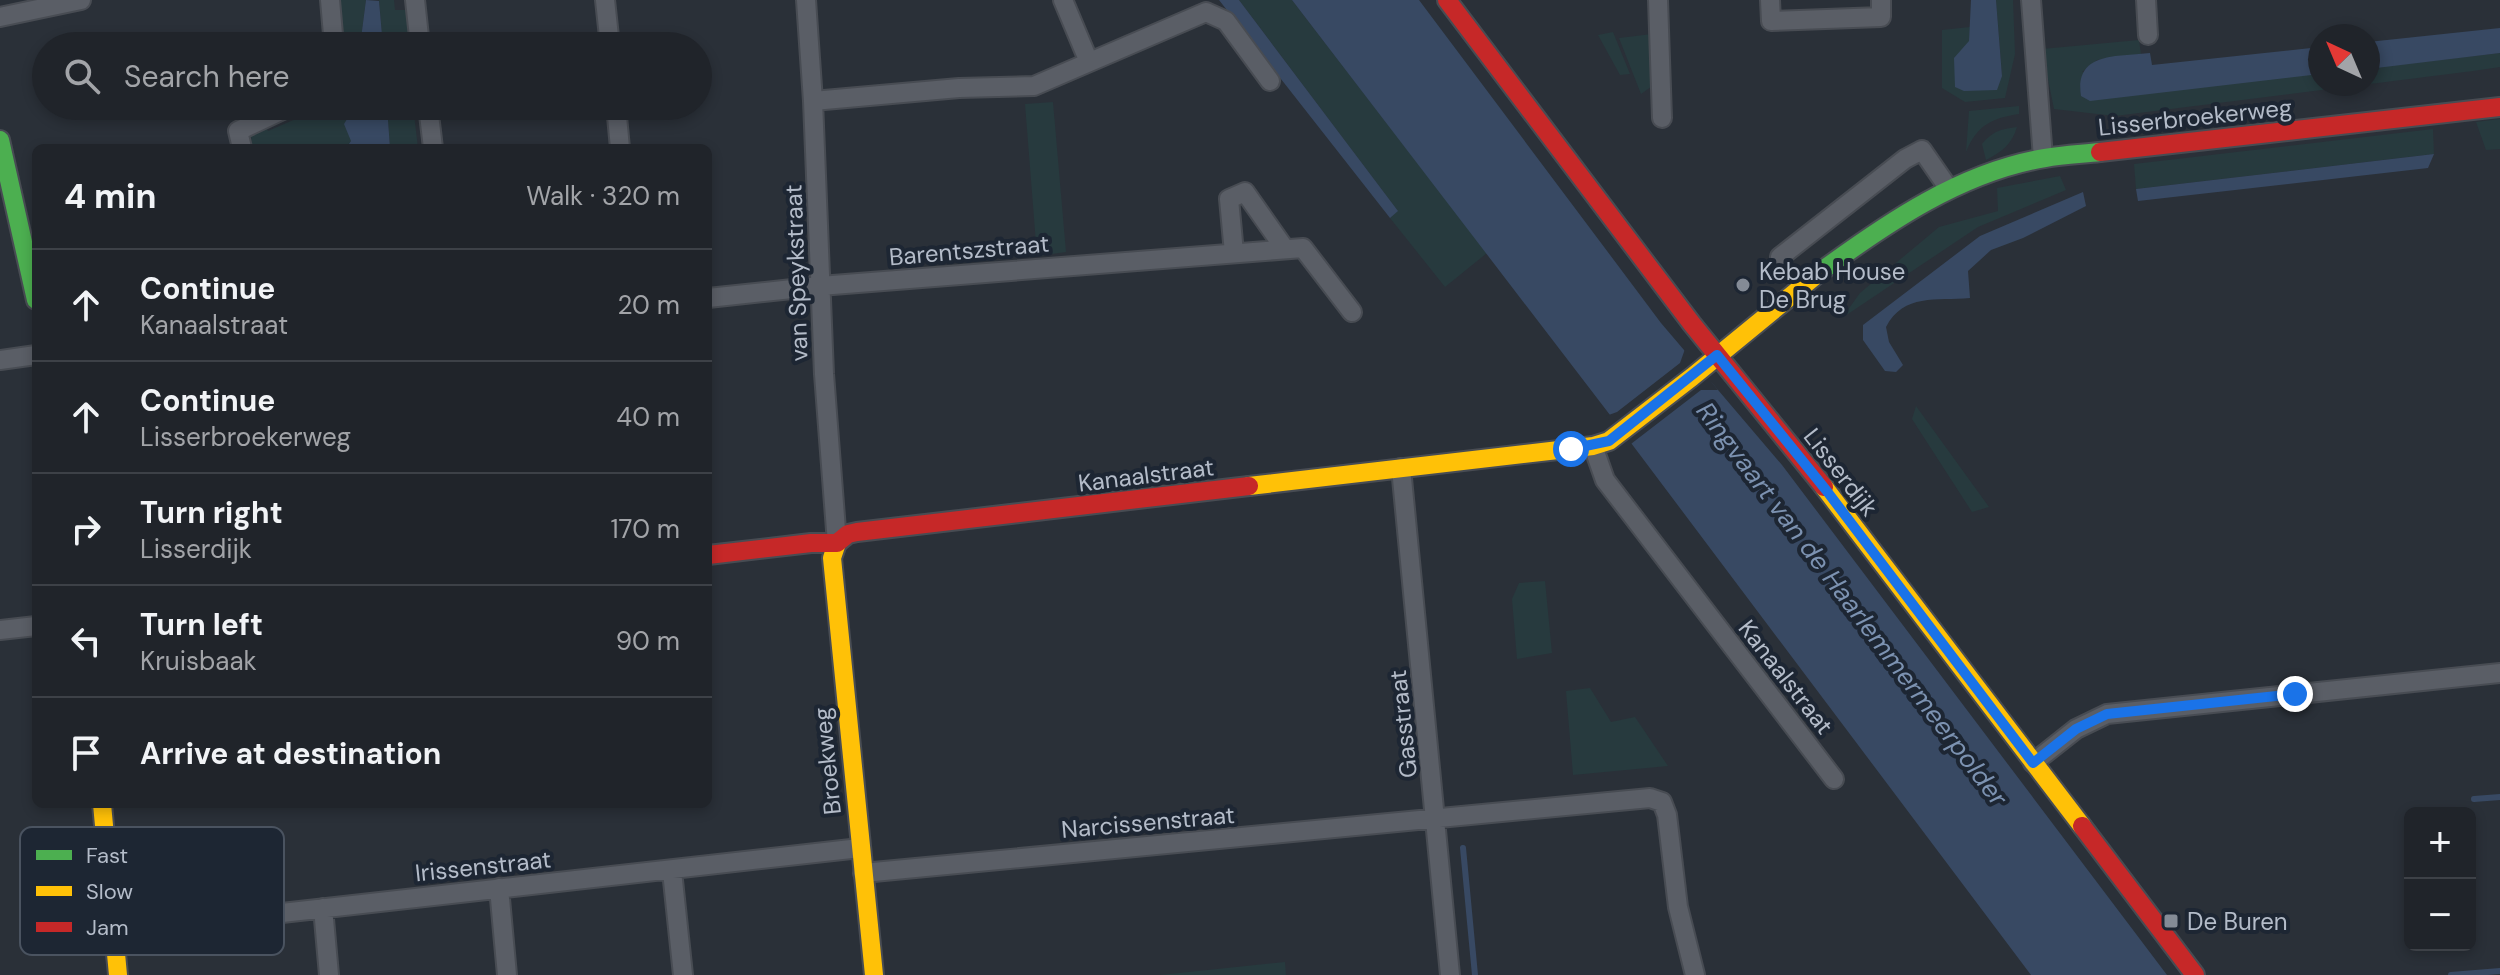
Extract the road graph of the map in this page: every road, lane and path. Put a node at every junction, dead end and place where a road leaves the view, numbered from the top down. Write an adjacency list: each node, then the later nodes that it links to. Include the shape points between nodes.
1 (81, 0): 13 (street)
2 (330, 0): 14 (street)
3 (415, 0): 15 (street)
4 (605, 0): 16 (street)
5 (806, 0): 20 (street, van Speykstraat)
6 (1063, 0): 18 (street)
7 (1447, 0): 39 (main road, Lisserdijk)
8 (1658, 0): 22 (street)
9 (1770, 0): 10 (street, via 1771,21 1881,17)
10 (1881, 0)
11 (2031, 0): 30 (street)
12 (2146, 0): 17 (street)
13 (0, 17)
14 (333, 32)
15 (418, 32)
16 (608, 32)
17 (2148, 35)
18 (1089, 62): 19 (street, via 1206,12 1226,21); 20 (street, via 1034,86)
19 (1270, 81)
20 (813, 101): 36 (street, van Speykstraat)
21 (2500, 107): 30 (main road, Lisserbroekerweg)
22 (1662, 118)
23 (261, 120): 27 (street, via 238,131)
24 (430, 120): 28 (street)
25 (617, 120): 29 (street)
26 (0, 140): 35 (main road)
27 (241, 144)
28 (433, 144)
29 (620, 144)
30 (2043, 158): 31 (main road, Lisserbroekerweg)
31 (1949, 189): 34 (street, via 1922,150); 39 (main road, Lisserbroekerweg, via 1901,214)
32 (1285, 249): 33 (street, Barentszstraat); 33 (street, via 1245,192 1229,199); 38 (street, via 1303,248)
33 (1234, 253): 36 (street, Barentszstraat)
34 (1780, 257)
35 (32, 282)
36 (820, 286): 37 (street, Barentszstraat); 45 (street, van Speykstraat)
37 (712, 298)
38 (1352, 312)
39 (1717, 355): 42 (main road, Lisserbroekerweg); 50 (main road, Lisserdijk)
40 (32, 356): 41 (street)
41 (0, 360)
42 (1620, 433): 43 (main road, Kanaalstraat)
43 (1593, 446): 44 (main road, Kanaalstraat); 51 (street, Kanaalstraat, via 1605,480)
44 (1401, 468): 45 (main road, Kanaalstraat, via 857,532); 52 (street, Gasstraat)
45 (837, 543): 46 (main road, Kanaalstraat); 53 (main road, Broekweg, via 833,569)
46 (712, 555)
47 (32, 626): 48 (street)
48 (0, 630)
49 (2500, 673): 50 (street, via 2107,714 2076,729)
50 (2033, 763): 67 (main road, Lisserdijk)
51 (1834, 779)
52 (1437, 820): 55 (street, Narcissenstraat); 65 (street, Gasstraat); 66 (street, Narcissenstraat, via 1650,798 1662,802)
53 (860, 848): 54 (street, Irissenstraat); 55 (main road, Broekweg)
54 (672, 871): 56 (street, Irissenstraat); 63 (street)
55 (863, 873): 64 (main road, Broekweg)
56 (499, 888): 57 (street, Irissenstraat); 62 (street)
57 (323, 908): 58 (street, Irissenstraat); 61 (street)
58 (284, 913)
59 (116, 955): 60 (main road)
60 (118, 975)
61 (329, 975)
62 (507, 975)
63 (683, 975)
64 (874, 975)
65 (1450, 975)
66 (1695, 975)
67 (2195, 975)

